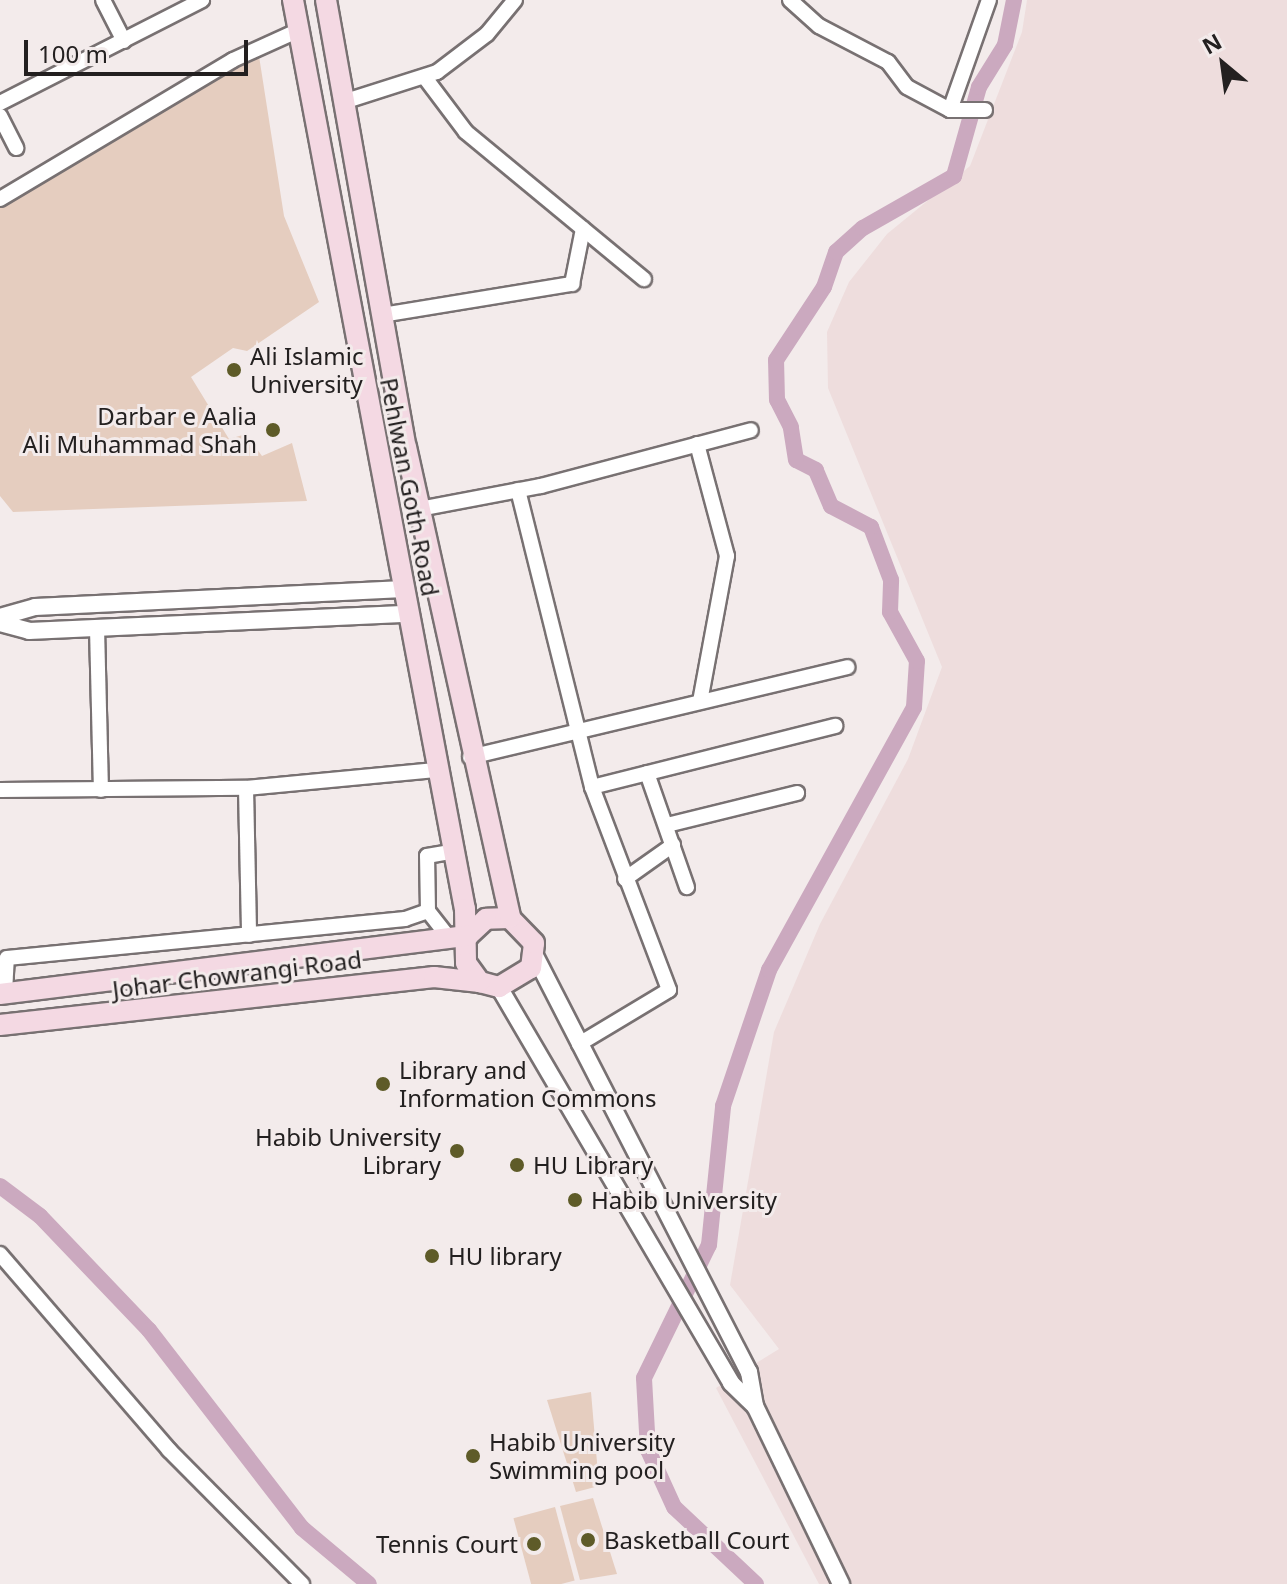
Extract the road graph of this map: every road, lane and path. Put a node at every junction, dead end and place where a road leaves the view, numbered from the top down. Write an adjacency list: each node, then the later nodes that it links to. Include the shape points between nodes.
1 (103, 0): 9 (street)
2 (202, 0): 9 (street)
3 (293, 0): 8 (main road, Pehlwan Goth Road)
4 (326, 0): 11 (main road, Pehlwan Goth Road)
5 (515, 0): 10 (street, via 487,34)
6 (790, 0): 13 (street)
7 (989, 0): 13 (street)
8 (297, 31): 17 (street, via 233,60); 23 (main road, Pehlwan Goth Road)
9 (124, 41): 12 (street)
10 (426, 79): 11 (street); 18 (street, via 455,123)
11 (343, 102): 20 (main road, Pehlwan Goth Road)
12 (0, 103)
13 (957, 110): 14 (street)
14 (985, 110)
15 (0, 116): 16 (street)
16 (16, 148)
17 (0, 199)
18 (583, 229): 19 (street); 20 (street, via 572,284)
19 (644, 279)
20 (382, 315): 21 (main road, Pehlwan Goth Road)
21 (402, 426): 23 (main road); 26 (main road, Pehlwan Goth Road)
22 (751, 430): 24 (street)
23 (374, 431): 27 (main road, Pehlwan Goth Road)
24 (697, 444): 25 (street); 32 (street, via 727,556)
25 (518, 490): 26 (street); 34 (street)
26 (419, 509): 35 (main road, Pehlwan Goth Road)
27 (404, 589): 28 (main road, Pehlwan Goth Road); 29 (street, via 35,607)
28 (408, 614): 30 (street); 36 (main road, Pehlwan Goth Road)
29 (0, 620): 30 (street, via 29,631)
30 (97, 628): 41 (street)
31 (847, 667): 32 (street)
32 (700, 702): 34 (street)
33 (835, 726): 37 (street)
34 (575, 732): 35 (street); 38 (street)
35 (470, 757): 49 (main road, Pehlwan Goth Road)
36 (438, 770): 39 (street); 45 (main road, Pehlwan Goth Road)
37 (647, 773): 38 (street); 43 (street)
38 (592, 787): 46 (street)
39 (246, 788): 41 (street); 50 (street)
40 (0, 790): 41 (street)
41 (101, 790)
42 (797, 793): 43 (street)
43 (667, 825): 44 (street)
44 (673, 845): 46 (street); 47 (street)
45 (454, 851): 48 (street, via 427,856); 51 (main road, Pehlwan Goth Road)
46 (625, 879): 56 (street, via 669,990)
47 (687, 887)
48 (428, 911): 50 (street); 51 (street)
49 (510, 918): 51 (main road, via 486,919); 52 (main road, via 529,932)
50 (249, 935): 54 (street, via 7,958)
51 (459, 938): 53 (main road, via 466,963); 54 (main road, Johar Chowrangi Road)
52 (535, 956): 53 (main road, via 523,978); 56 (street)
53 (490, 984): 55 (main road, Johar Chowrangi Road, via 434,977); 58 (street, via 649,1237 713,1350)
54 (3, 994)
55 (0, 1025)
56 (579, 1044): 58 (street, via 754,1383)
57 (0, 1254): 59 (street, via 169,1450)
58 (755, 1406): 60 (street)
59 (302, 1584)
60 (841, 1584)

